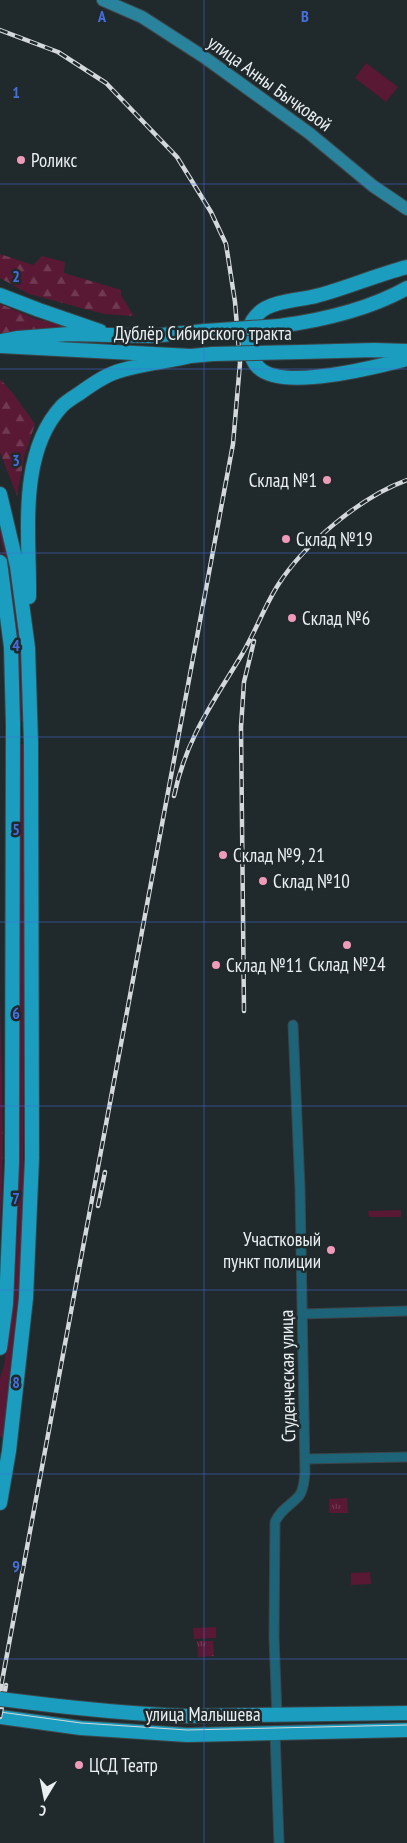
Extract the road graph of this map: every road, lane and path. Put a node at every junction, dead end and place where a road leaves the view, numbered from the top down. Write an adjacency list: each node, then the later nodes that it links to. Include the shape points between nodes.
1 (104, 0): 2 (street, улица Анны Бычковой, via 142,17 204,57)
2 (407, 210)
3 (407, 267): 11 (main road, via 260,311 250,325 248,335 253,361 259,369 282,378 358,370)
4 (407, 288): 6 (main road, Дублёр Сибирского тракта, bridge, via 320,320 151,336)
5 (0, 295): 6 (main road, Дублёр Сибирского тракта)
6 (111, 335): 7 (main road, Дублёр Сибирского тракта, via 69,334)
7 (0, 341)
8 (0, 346): 10 (main road, Дублёр Сибирского тракта)
9 (407, 351): 10 (main road, Дублёр Сибирского тракта, bridge)
10 (191, 356): 16 (main road, via 114,373 62,405 53,418 38,448 31,475)
11 (407, 359)
12 (0, 494): 16 (main road, via 17,566)
13 (0, 562): 15 (main road)
14 (0, 622): 15 (street)
15 (11, 647): 20 (main road, via 12,1163 6,1304)
16 (28, 648): 24 (main road, via 31,1198 26,1298)
17 (293, 1025): 19 (street, Студенческая улица)
18 (407, 1311): 19 (street)
19 (302, 1314): 23 (street, Студенческая улица)
20 (0, 1348)
21 (0, 1450): 24 (main road, via 6,1460)
22 (407, 1457): 23 (street)
23 (305, 1459): 28 (street, Студенческая улица, via 306,1473 299,1496 274,1522)
24 (6, 1469): 25 (main road)
25 (0, 1503)
26 (0, 1699): 28 (main road, улица Малышева, bridge, via 134,1715)
27 (407, 1713): 28 (main road, улица Малышева)
28 (276, 1716)
29 (0, 1717): 31 (main road, улица Малышева, via 90,1729 187,1735)
30 (407, 1730): 31 (main road, улица Малышева)
31 (275, 1733): 32 (street)
32 (279, 1843)

